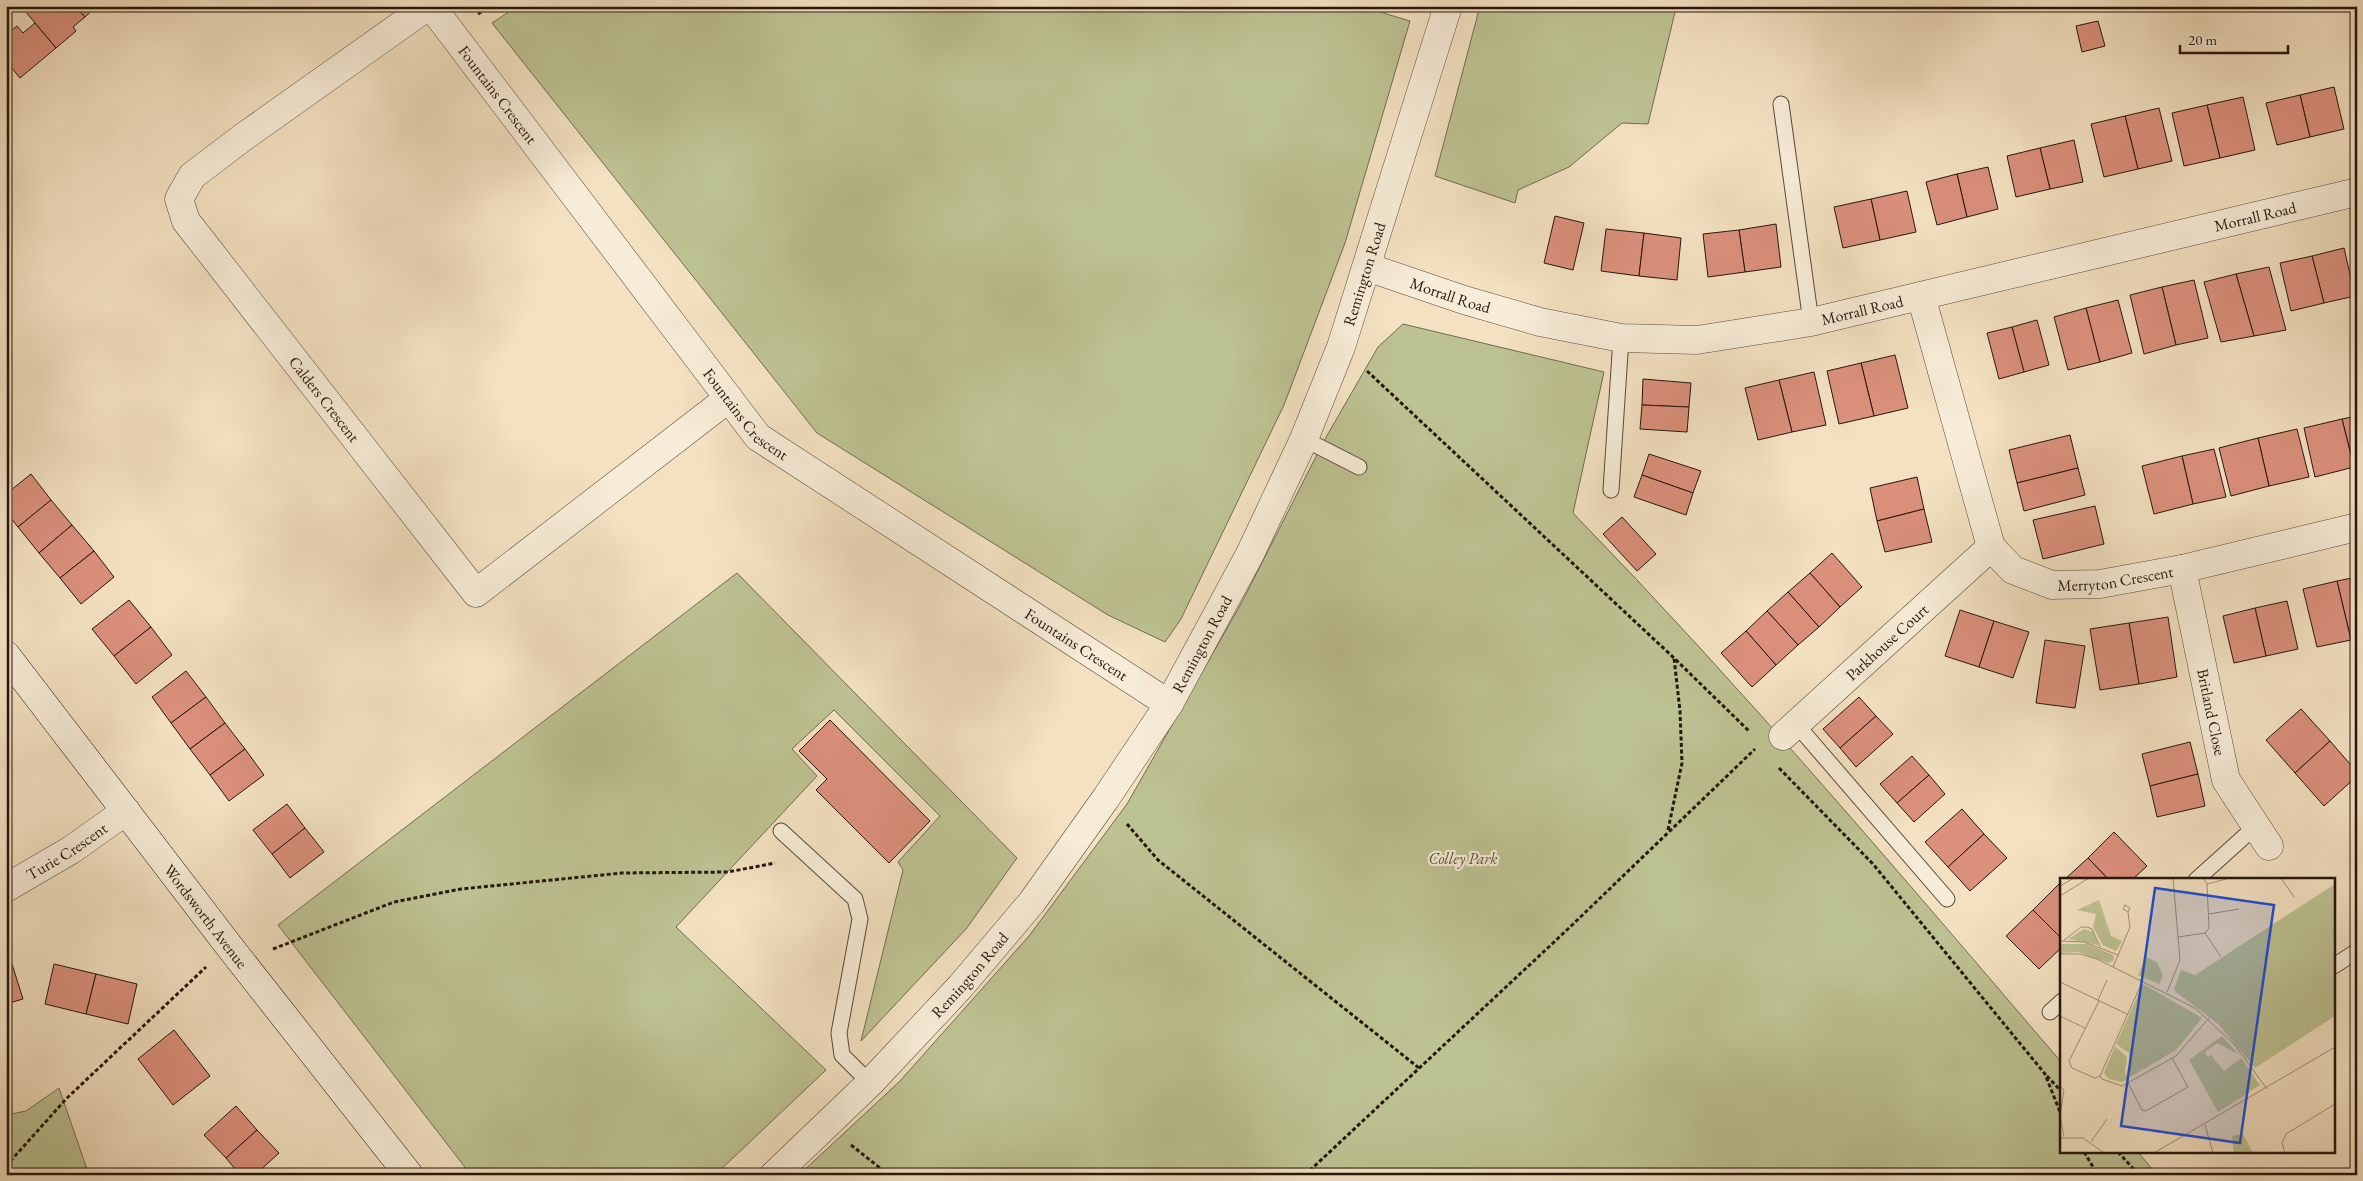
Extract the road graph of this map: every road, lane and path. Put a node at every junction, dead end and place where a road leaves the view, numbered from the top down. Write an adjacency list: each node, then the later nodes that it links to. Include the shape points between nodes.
1 (429, 6): 10 (street, Fountains Crescent); 10 (street, Calders Crescent, via 192,176 179,199 186,221 476,593)
2 (1443, 7): 5 (street, Remington Road)
3 (1781, 104): 7 (lane)
4 (2357, 192): 6 (street, Morrall Road)
5 (1367, 267): 8 (street, Morrall Road, via 1540,322); 9 (street, Remington Road)
6 (1921, 296): 7 (street, Morrall Road); 15 (street, Merryton Crescent)
7 (1811, 322): 8 (street, Morrall Road, via 1697,340)
8 (1621, 338): 13 (lane)
9 (1341, 347): 11 (street, Remington Road); 18 (path)
10 (729, 398): 19 (street, Fountains Crescent, via 758,437)
11 (1304, 440): 12 (lane); 19 (street, Remington Road, via 1250,554)
12 (1359, 467)
13 (1611, 490)
14 (2357, 527): 16 (street, Merryton Crescent)
15 (1991, 547): 16 (street, Merryton Crescent, via 2013,570 2052,586 2100,584); 20 (street, Parkhouse Court)
16 (2182, 569): 27 (street, Britland Close, via 2226,780)
17 (6, 655): 24 (street, Wordsworth Avenue)
18 (1674, 658): 21 (path, via 1748,730); 26 (path, via 1682,763)
19 (1169, 704): 23 (street, Remington Road)
20 (1789, 730): 21 (path); 31 (lane)
21 (1758, 746): 26 (path)
22 (1778, 767): 38 (path, via 1873,864)
23 (1106, 798): 37 (path, via 1158,860); 39 (street, Remington Road, via 1032,902 960,987)
24 (126, 810): 30 (street, Turie Crescent, via 71,850); 33 (street, Wordsworth Avenue)
25 (781, 831): 28 (lane)
26 (1668, 831): 37 (path)
27 (2262, 836): 29 (lane)
28 (808, 856): 33 (path, via 728,872 622,873 461,889 394,902); 39 (lane, via 855,900 860,919 839,1033 842,1055)
29 (2199, 878)
30 (6, 888)
31 (1947, 899)
32 (2357, 951): 34 (lane)
33 (235, 954): 45 (path, via 67,1098); 46 (street, Wordsworth Avenue)
34 (2336, 965)
35 (2060, 1003): 36 (lane)
36 (2050, 1012)
37 (1419, 1068): 49 (path)
38 (2045, 1074): 40 (path); 41 (path)
39 (870, 1083): 42 (street, Remington Road)
40 (2060, 1090)
41 (2060, 1111)
42 (827, 1126): 47 (street, Remington Road); 48 (path)
43 (2085, 1154): 50 (path)
44 (2120, 1154): 51 (path)
45 (6, 1166)
46 (409, 1175)
47 (774, 1175)
48 (889, 1175)
49 (1305, 1175)
50 (2098, 1175)
51 (2139, 1175)

